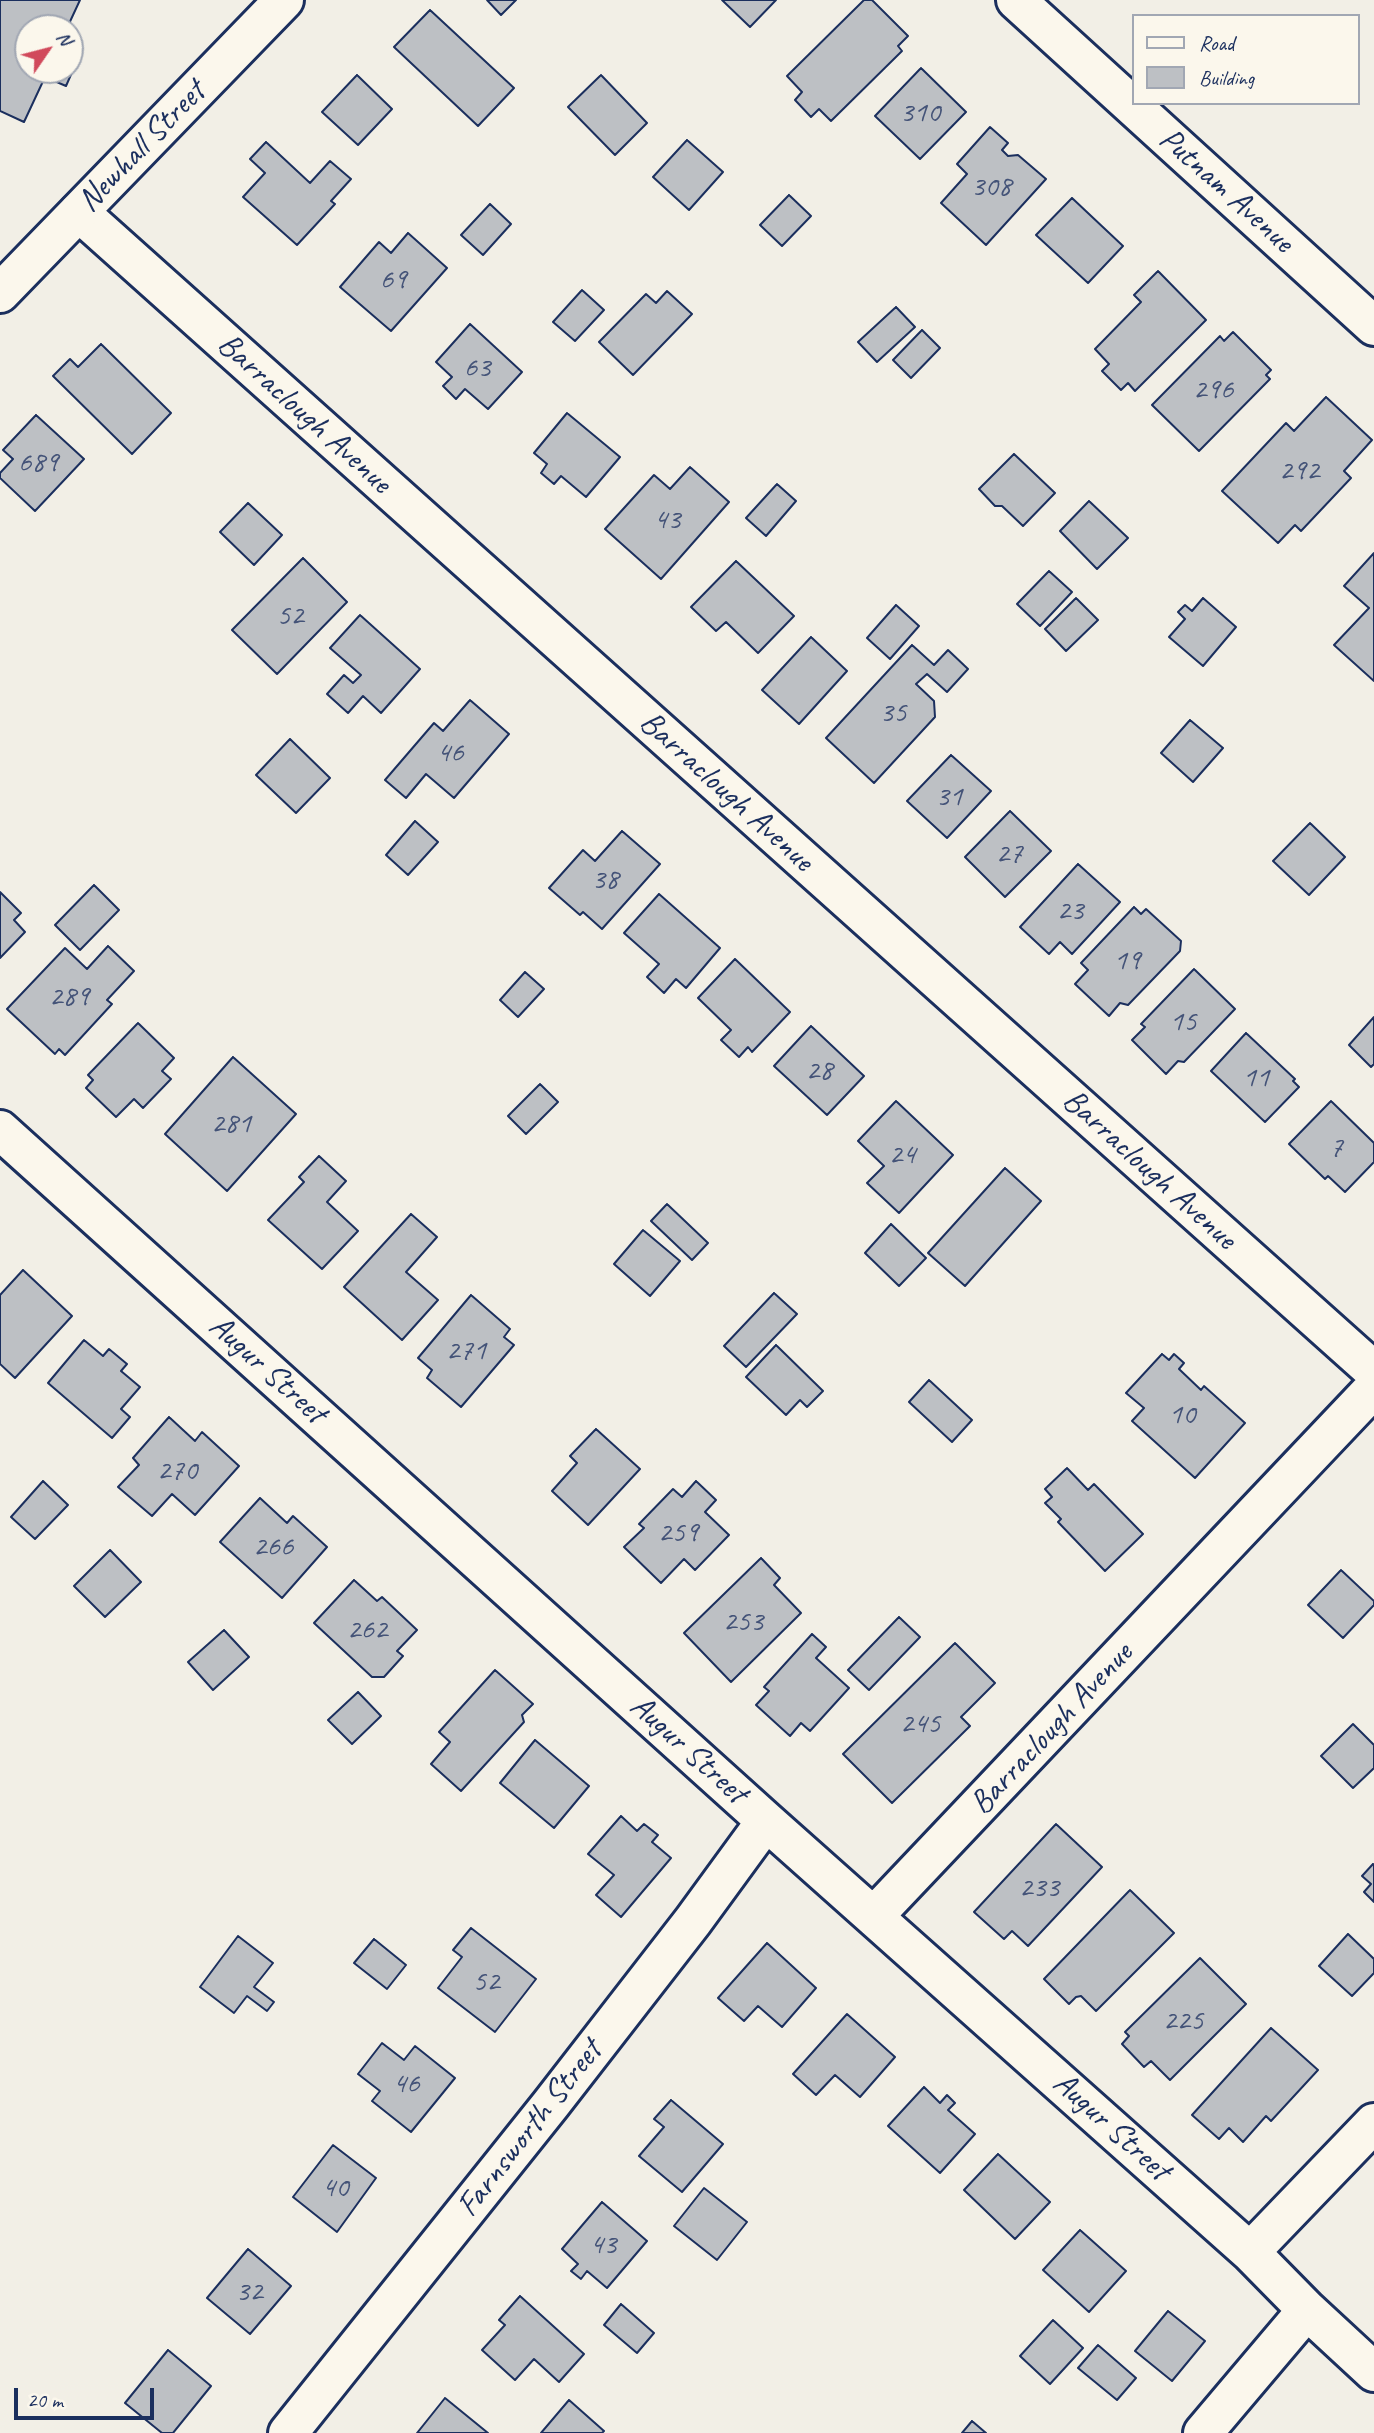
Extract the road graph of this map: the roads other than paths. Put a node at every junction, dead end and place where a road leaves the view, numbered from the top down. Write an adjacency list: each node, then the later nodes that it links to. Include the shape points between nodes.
1 (284, 0): 3 (street, Newhall Street)
2 (1016, 0): 5 (street, Putnam Avenue)
3 (79, 212): 4 (street, Newhall Street); 7 (street, Barraclough Avenue)
4 (0, 293)
5 (1374, 326)
6 (0, 1129): 9 (street, Augur Street)
7 (1374, 1371)
8 (1374, 1388): 10 (street, Barraclough Avenue)
9 (766, 1821): 10 (street, Augur Street); 15 (street, Farnsworth Street, via 551,2104)
10 (874, 1916): 12 (street, Augur Street)
11 (1374, 2123): 12 (street)
12 (1250, 2252): 13 (street, Augur Street)
13 (1307, 2309): 14 (street, Augur Street); 16 (street)
14 (1374, 2372)
15 (288, 2433)
16 (1203, 2433)

